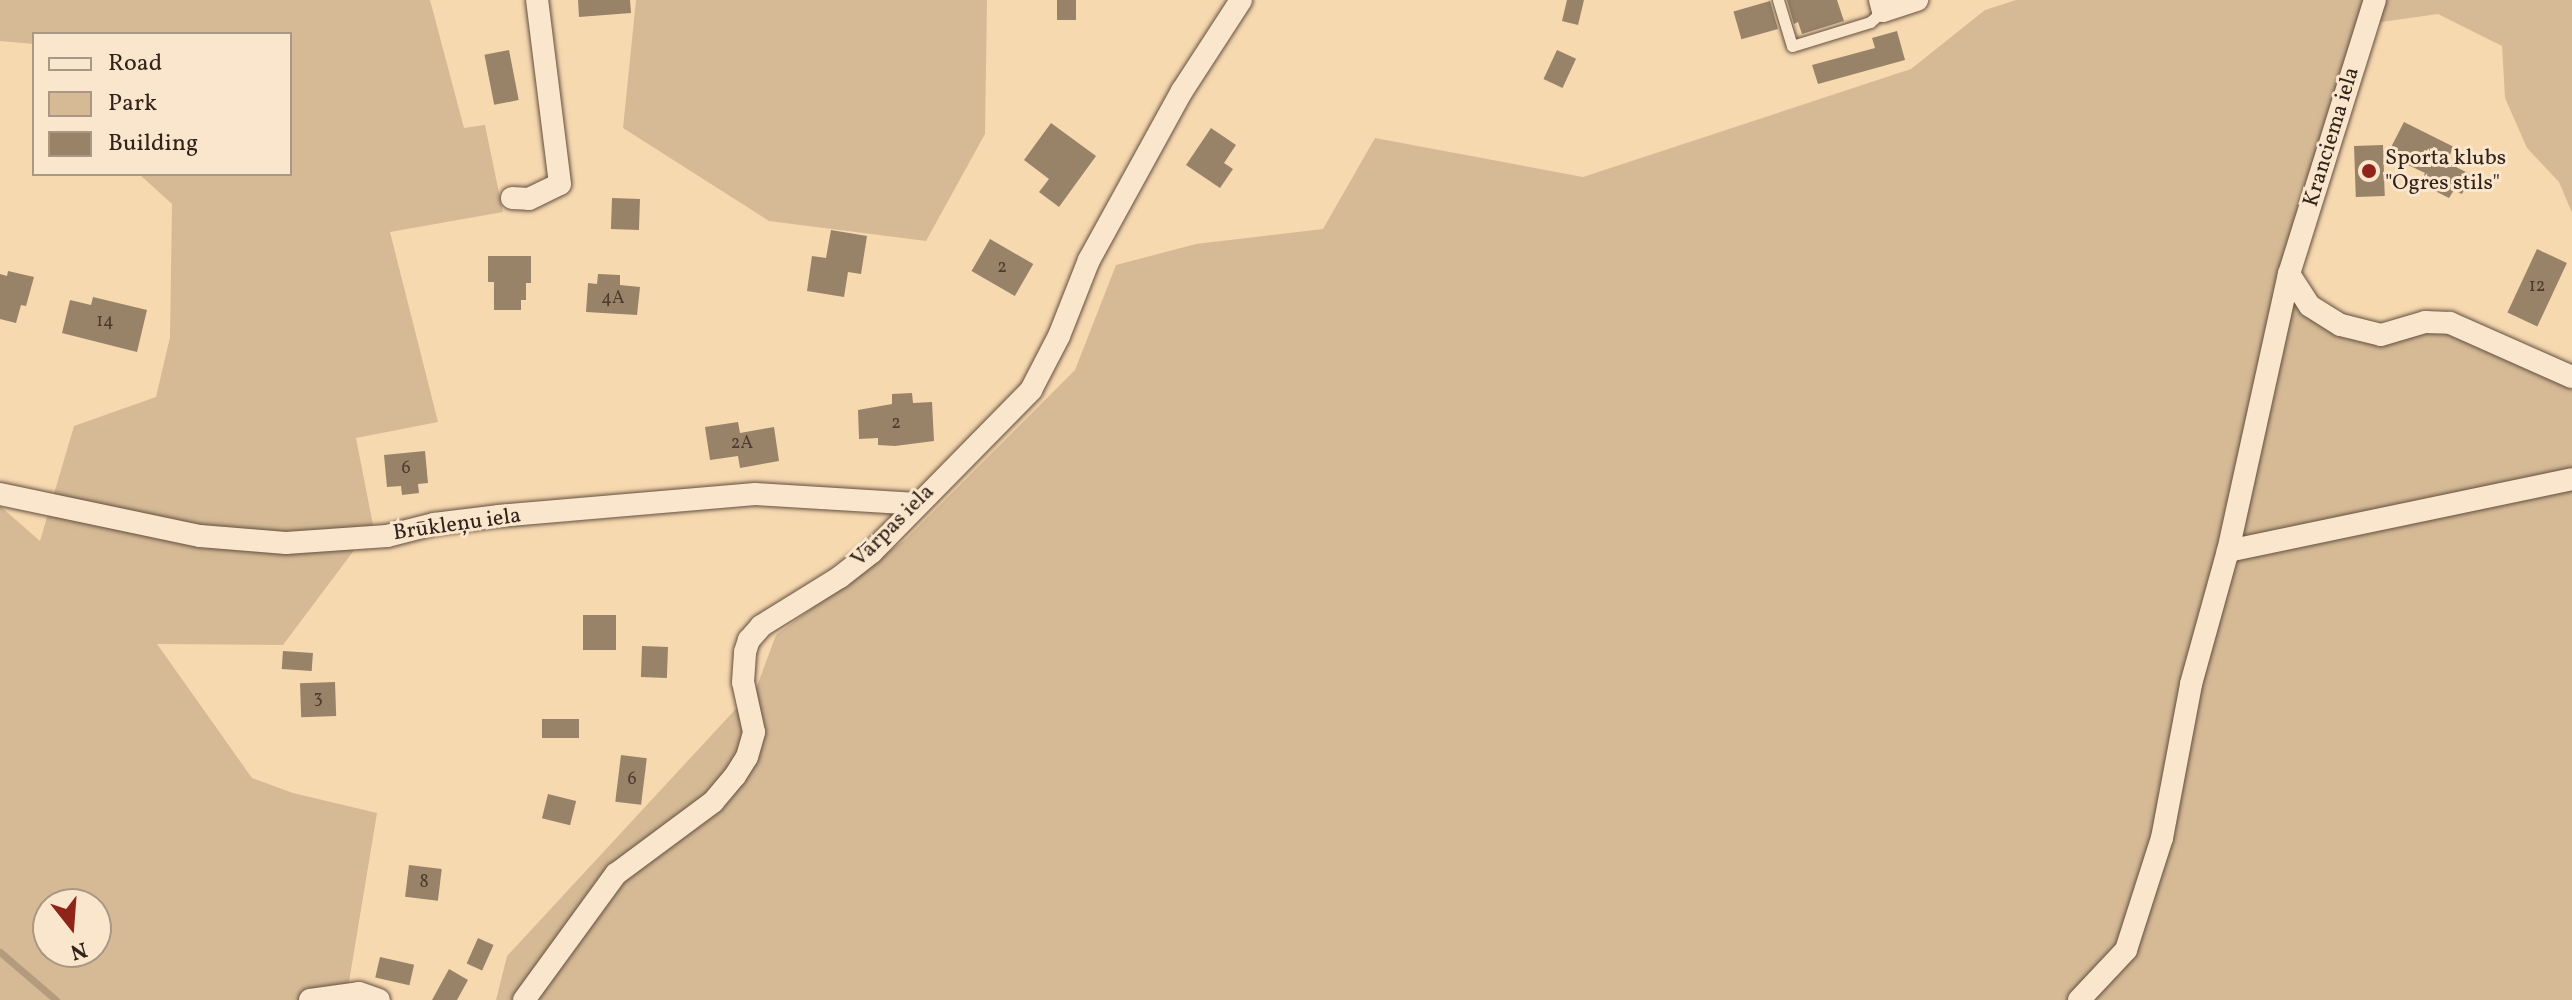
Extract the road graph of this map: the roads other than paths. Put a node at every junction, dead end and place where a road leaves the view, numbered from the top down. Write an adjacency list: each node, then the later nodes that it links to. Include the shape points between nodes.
1 (537, 0): 7 (street, via 560,184 529,199)
2 (1241, 0): 12 (street, Vārpas iela, via 1182,91 1089,260 1031,390)
3 (1778, 0): 6 (lane, via 1792,46 1870,22)
4 (1917, 0): 6 (street)
5 (2375, 0): 8 (street, Kranciema iela)
6 (1881, 6)
7 (512, 198)
8 (2289, 274): 9 (street, via 2310,306 2341,325 2381,335 2425,322 2450,323); 13 (street, Kranciema iela)
9 (2572, 377)
10 (2572, 479): 13 (street)
11 (0, 494): 12 (street, Brūkleņu iela, via 200,536 286,543 387,536 498,516 755,494)
12 (917, 504): 16 (street, Vārpas iela, via 872,552 761,626 749,640 743,682 754,732 747,757 713,802 616,874)
13 (2228, 551): 17 (street, Kranciema iela, via 2191,684 2162,838 2126,950)
14 (310, 1000): 15 (street, via 359,993)
15 (379, 1000)
16 (524, 1000)
17 (2079, 1000)

